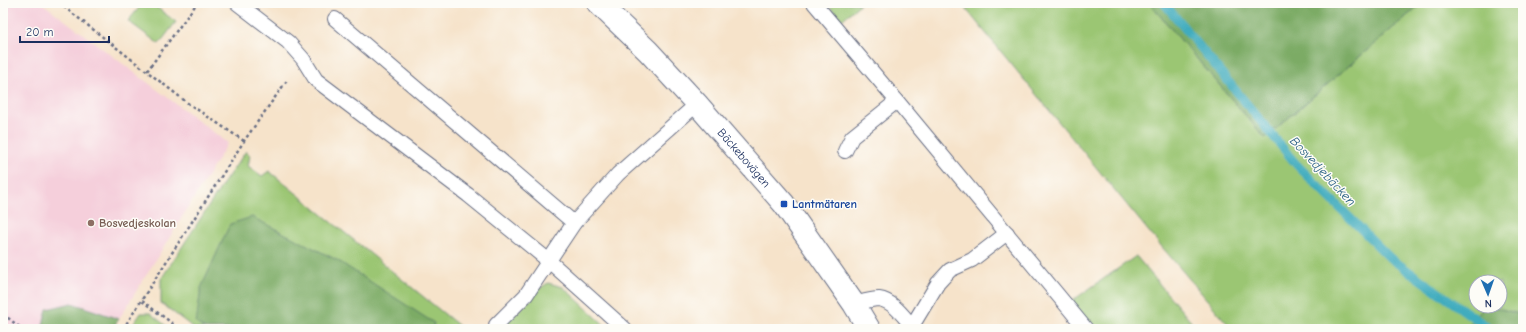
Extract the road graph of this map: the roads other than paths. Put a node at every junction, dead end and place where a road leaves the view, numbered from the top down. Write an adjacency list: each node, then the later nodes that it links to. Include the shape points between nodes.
1 (237, 3): 10 (lane, via 288,42 316,80 468,194)
2 (598, 3): 6 (street, Bäckebovägen, via 648,51)
3 (814, 3): 5 (lane)
4 (335, 19): 8 (lane)
5 (897, 101): 7 (lane, via 852,137); 9 (lane)
6 (697, 104): 8 (lane, via 618,174); 11 (street, Bäckebovägen, via 784,204)
7 (845, 151)
8 (574, 223): 10 (lane)
9 (1007, 233): 13 (lane, via 972,260 950,270 938,283); 16 (lane)
10 (549, 261): 12 (lane, via 526,295); 14 (lane)
11 (854, 304): 13 (lane, via 879,299 889,303); 15 (street, Bäckebovägen)
12 (496, 325)
13 (913, 328)
14 (625, 329)
15 (869, 329)
16 (1086, 329)

